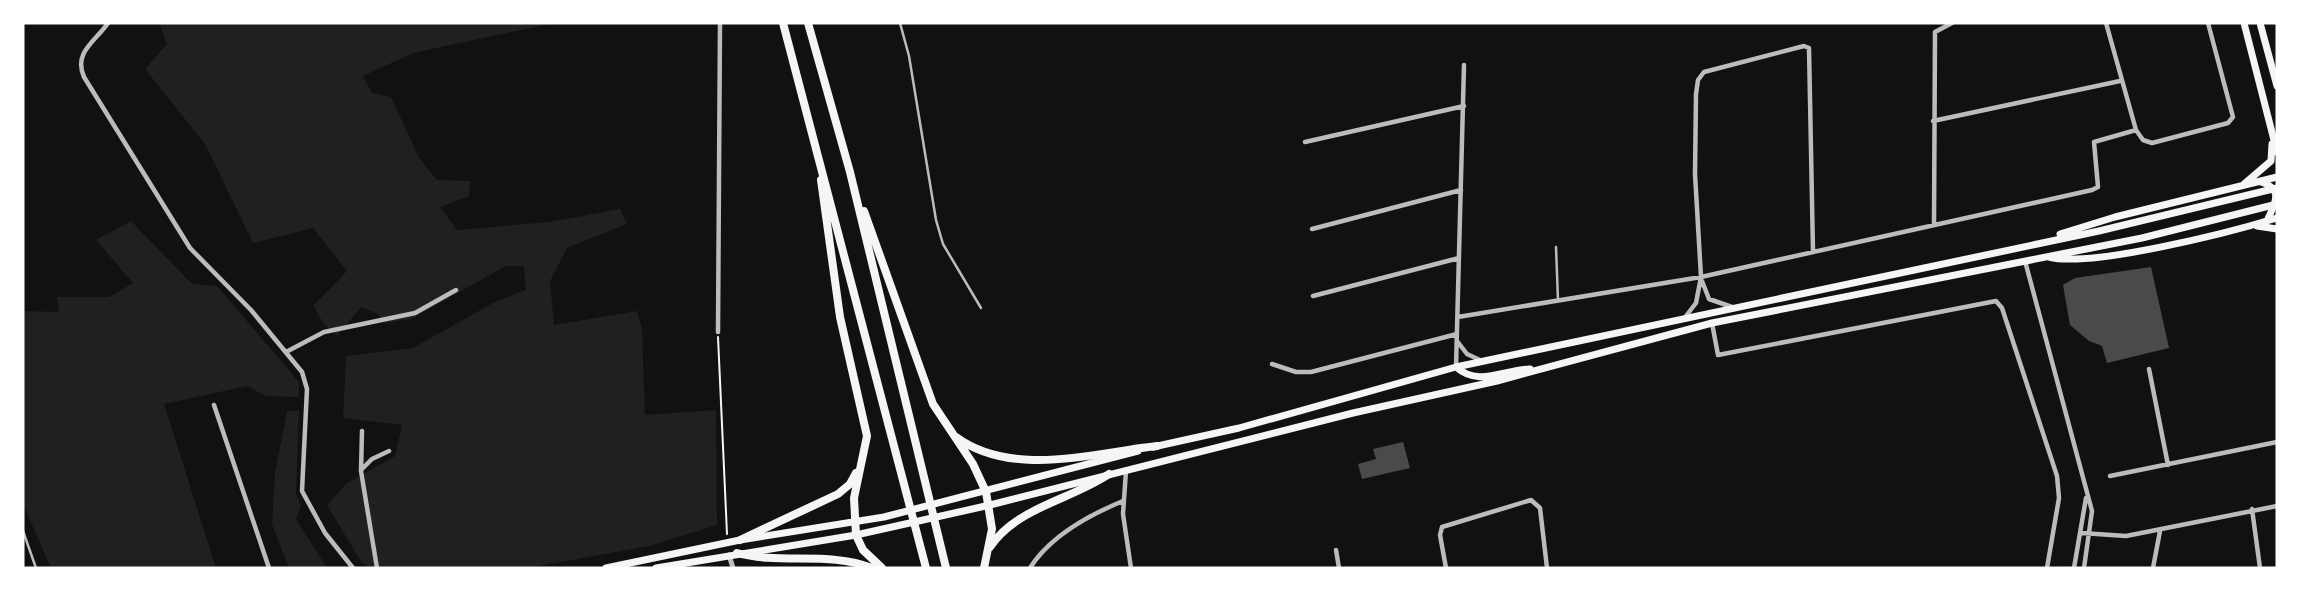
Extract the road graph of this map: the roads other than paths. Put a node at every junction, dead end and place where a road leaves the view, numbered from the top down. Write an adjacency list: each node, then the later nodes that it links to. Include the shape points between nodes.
1 (108, 23): 53 (street, via 82,55 81,71 91,90 190,248)
2 (720, 23): 51 (street)
3 (783, 23): 21 (highway)
4 (808, 23): 23 (highway)
5 (900, 23): 47 (lane, via 936,220 943,244)
6 (1952, 23): 18 (street, via 1934,32)
7 (2106, 23): 14 (street)
8 (2208, 23): 19 (street, via 2233,109 2228,123 2152,144 2143,141)
9 (2244, 23): 16 (main road)
10 (2260, 23): 11 (main road)
11 (2270, 59): 13 (main road); 15 (main road)
12 (1464, 65): 17 (street)
13 (2277, 75)
14 (2120, 81): 18 (street); 19 (street)
15 (2277, 86)
16 (2263, 100): 22 (main road); 27 (main road, via 2272,160)
17 (1464, 106): 20 (street); 28 (street)
18 (1932, 121): 32 (street)
19 (2136, 130): 32 (street, via 2094,142 2099,179 2092,190)
20 (1304, 142)
21 (816, 143): 65 (highway, via 840,317 867,436); 96 (highway)
22 (2277, 152)
23 (850, 172): 61 (highway, via 913,356); 97 (highway)
24 (2277, 177): 25 (main road)
25 (2260, 182): 27 (main road); 31 (main road, via 2276,194)
26 (2277, 188): 36 (main road)
27 (2236, 189): 36 (main road, via 2115,217)
28 (1461, 190): 34 (street); 40 (street)
29 (2277, 204): 39 (main road)
30 (2277, 218): 31 (main road)
31 (2267, 221): 33 (main road)
32 (1934, 224): 38 (street)
33 (2242, 227): 35 (main road); 39 (main road, via 2113,254 2068,260)
34 (1312, 229)
35 (2277, 229)
36 (2029, 244): 46 (main road)
37 (1556, 247): 45 (lane)
38 (1813, 252): 42 (street); 42 (street, via 1811,52 1804,46 1704,72 1698,80 1695,174)
39 (2045, 256): 41 (main road)
40 (1459, 258): 44 (street); 49 (street)
41 (2024, 260): 50 (main road); 72 (street)
42 (1701, 277): 45 (street); 46 (street, via 1709,299); 48 (street, via 1696,303)
43 (456, 290): 53 (street, via 415,313 341,327)
44 (1313, 296)
45 (1558, 300): 49 (street)
46 (1732, 307): 48 (main road)
47 (981, 308)
48 (1686, 316): 54 (main road)
49 (1458, 317): 52 (street)
50 (1712, 323): 57 (main road); 104 (street, via 1718,355 1996,301 2002,307 2057,476 2059,498)
51 (718, 332)
52 (1457, 337): 54 (street, via 1467,354); 55 (street, via 1311,372); 56 (street)
53 (286, 352): 89 (street, via 301,369 307,386 301,481 305,500)
54 (1482, 361): 56 (main road)
55 (1272, 364)
56 (1456, 367): 57 (main road, via 1477,378); 63 (main road, via 1239,428)
57 (1541, 369): 67 (main road)
58 (2148, 369): 66 (street)
59 (214, 405): 88 (street)
60 (362, 431): 68 (street)
61 (948, 431): 63 (highway, via 980,452 1014,460); 71 (highway, via 974,464)
62 (2277, 442): 66 (street)
63 (1157, 446): 71 (main road)
64 (388, 451): 68 (street)
65 (863, 460): 77 (highway, via 854,498); 83 (highway, via 850,484 838,494)
66 (2168, 465): 70 (street)
67 (1126, 470): 69 (main road); 73 (street)
68 (361, 471): 90 (street)
69 (1109, 474): 74 (main road); 84 (highway, via 1019,519)
70 (2110, 476)
71 (986, 492): 74 (highway); 77 (main road)
72 (2087, 493): 80 (street); 82 (street)
73 (1123, 501): 99 (street, via 1058,537); 100 (street)
74 (990, 505): 81 (main road); 84 (highway)
75 (2277, 506): 76 (street)
76 (2252, 509): 79 (street); 108 (street)
77 (854, 523): 81 (highway); 83 (main road)
78 (23, 531): 87 (lane)
79 (2160, 531): 82 (street); 107 (street)
80 (2082, 533): 82 (street); 105 (street)
81 (856, 535): 86 (main road); 95 (highway, via 863,551)
82 (2091, 535): 106 (street)
83 (740, 540): 91 (main road)
84 (989, 548): 98 (highway)
85 (1336, 550): 101 (street)
86 (733, 554): 92 (main road); 93 (street); 94 (highway, via 826,558)
87 (36, 568)
88 (269, 568)
89 (353, 568)
90 (377, 568)
91 (606, 568)
92 (656, 568)
93 (733, 568)
94 (872, 568)
95 (882, 568)
96 (926, 568)
97 (946, 568)
98 (984, 568)
99 (1030, 568)
100 (1131, 568)
101 (1339, 568)
102 (1446, 568): 103 (street, via 1442,527 1536,502)
103 (1547, 568)
104 (2048, 568)
105 (2074, 568)
106 (2084, 568)
107 (2153, 568)
108 (2260, 568)

